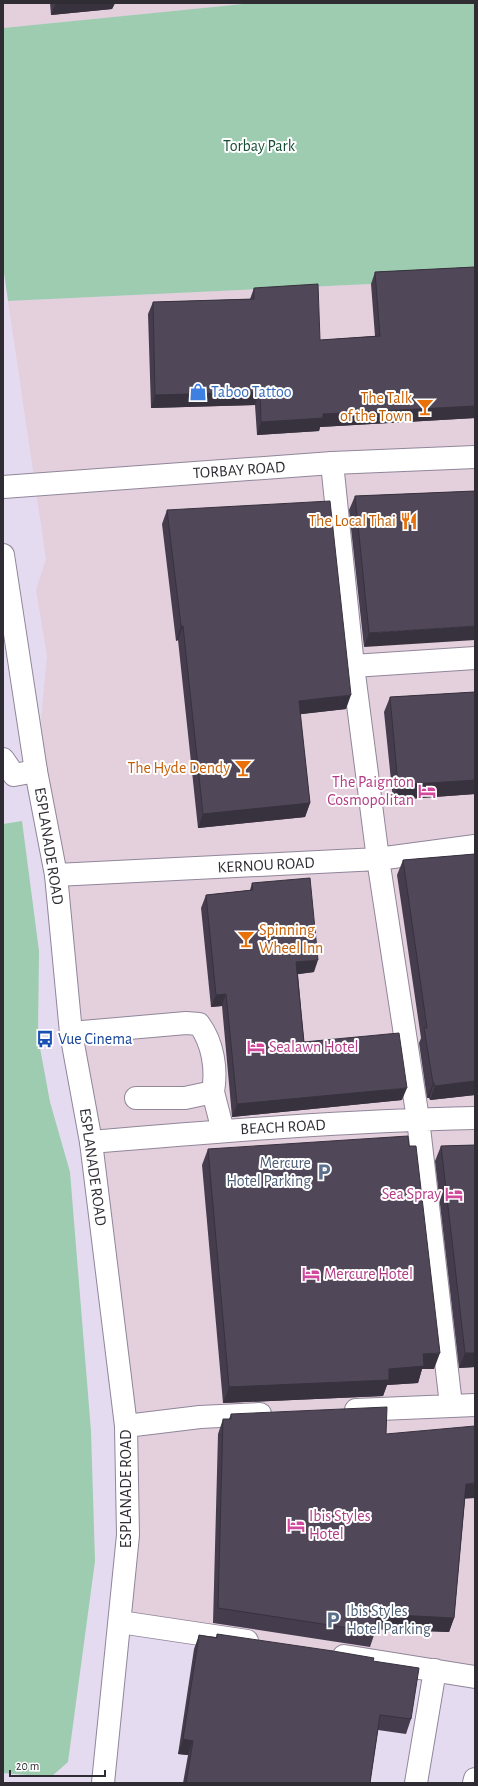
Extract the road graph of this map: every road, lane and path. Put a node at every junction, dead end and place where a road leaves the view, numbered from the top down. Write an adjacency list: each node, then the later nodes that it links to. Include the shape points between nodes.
1 (475, 457): 2 (main road, TORBAY ROAD)
2 (332, 463): 3 (main road, TORBAY ROAD); 6 (main road)
3 (3, 487)
4 (3, 555): 8 (main road, ESPLANADE ROAD)
5 (475, 658): 6 (main road)
6 (353, 666): 10 (main road)
7 (3, 759): 8 (main road, via 14,775)
8 (36, 771): 11 (main road, ESPLANADE ROAD)
9 (475, 846): 10 (main road, KERNOU ROAD)
10 (378, 859): 11 (main road, KERNOU ROAD); 16 (main road)
11 (56, 875): 12 (main road, ESPLANADE ROAD)
12 (71, 1033): 13 (main road, via 199,1024 209,1040 215,1080); 18 (main road, ESPLANADE ROAD)
13 (213, 1092): 14 (main road, via 185,1098); 17 (main road)
14 (136, 1098)
15 (475, 1118): 16 (main road, BEACH ROAD)
16 (418, 1120): 17 (main road, BEACH ROAD); 19 (main road)
17 (223, 1131): 18 (main road, BEACH ROAD)
18 (91, 1142): 23 (main road, ESPLANADE ROAD)
19 (451, 1405): 20 (main road); 21 (main road)
20 (475, 1405)
21 (334, 1411)
22 (276, 1413): 23 (main road, via 200,1417)
23 (126, 1426): 24 (main road, ESPLANADE ROAD, via 128,1535)
24 (120, 1622): 25 (main road); 30 (main road, ESPLANADE ROAD)
25 (268, 1644)
26 (322, 1652): 27 (main road)
27 (435, 1670): 28 (main road); 31 (main road)
28 (475, 1677)
29 (475, 1779): 32 (main road)
30 (103, 1783)
31 (416, 1783)
32 (474, 1783)

